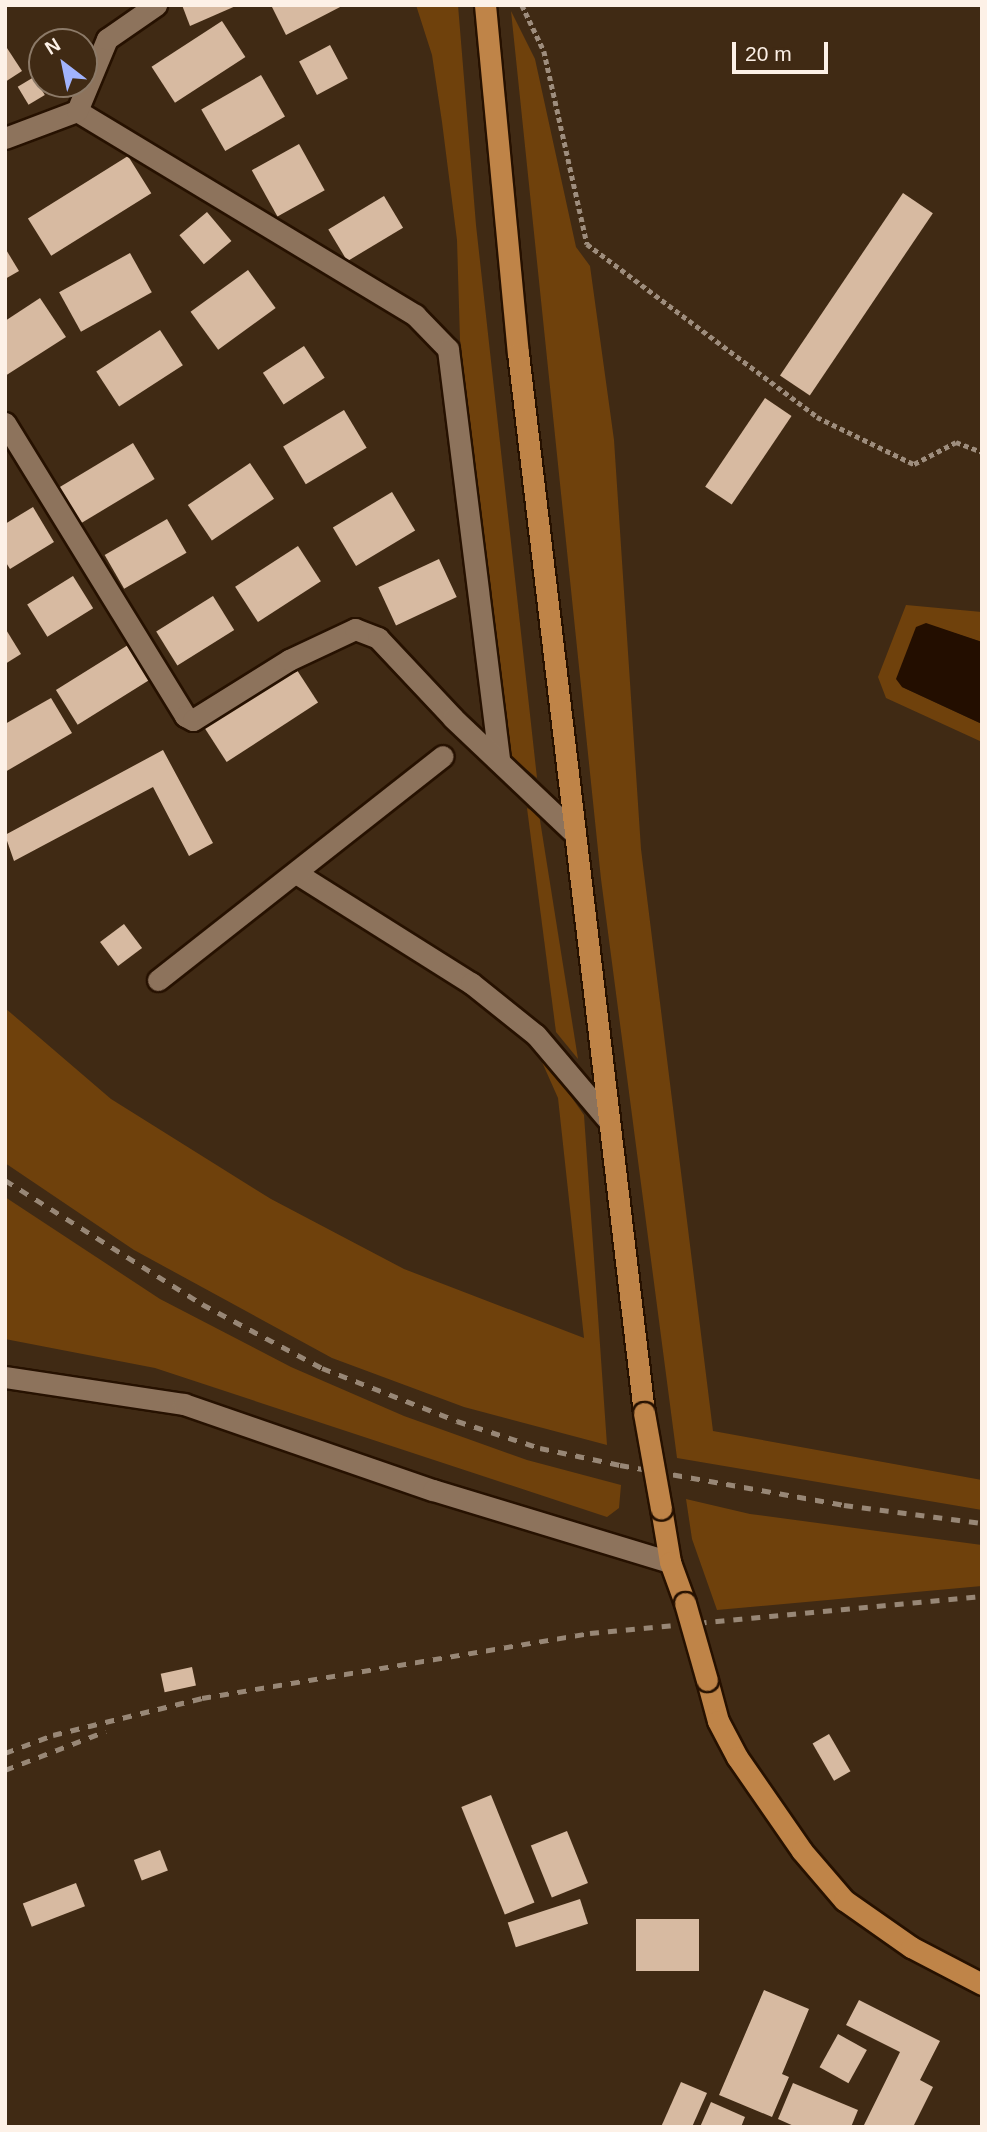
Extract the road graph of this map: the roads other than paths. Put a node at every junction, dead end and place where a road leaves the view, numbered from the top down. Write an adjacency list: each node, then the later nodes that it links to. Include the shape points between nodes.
1 (156, 5): 3 (street, via 107,39)
2 (485, 5): 8 (main road, via 518,352)
3 (77, 111): 4 (street); 7 (street, via 415,314 448,349)
4 (5, 138)
5 (5, 423): 7 (street, via 185,716 193,720 289,660 355,629 378,638 453,718)
6 (443, 756): 9 (street)
7 (499, 759): 8 (street)
8 (572, 831): 11 (main road)
9 (296, 873): 10 (street); 11 (street, via 471,983 536,1035)
10 (159, 980)
11 (610, 1121): 13 (main road, bridge, via 644,1413)
12 (5, 1377): 13 (street, via 184,1404 433,1490)
13 (670, 1562): 14 (main road, bridge, via 718,1721 802,1852 844,1900 911,1947)
14 (982, 1984)

